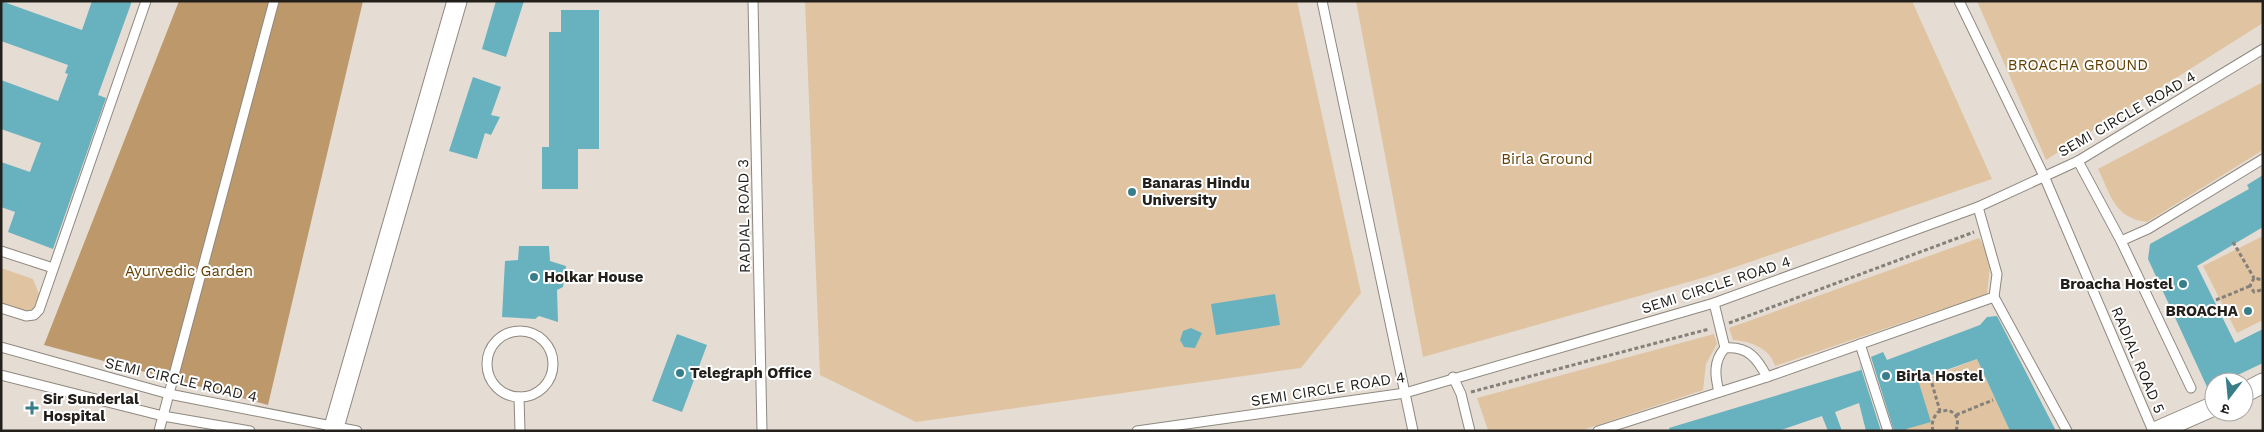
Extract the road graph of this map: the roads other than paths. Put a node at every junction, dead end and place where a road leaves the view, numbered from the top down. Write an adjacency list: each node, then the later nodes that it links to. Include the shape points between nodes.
1 (146, 1): 14 (lane)
2 (274, 1): 27 (lane)
3 (458, 1): 32 (street)
4 (753, 1): 38 (lane, RADIAL ROAD 3)
5 (1322, 1): 26 (lane)
6 (1958, 1): 10 (lane, RADIAL ROAD 5)
7 (2263, 49): 9 (lane, SEMI CIRCLE ROAD 4)
8 (2263, 159): 12 (lane, via 2148,229)
9 (2078, 161): 10 (lane, SEMI CIRCLE ROAD 4); 12 (lane)
10 (2044, 176): 11 (lane, SEMI CIRCLE ROAD 4); 45 (lane, RADIAL ROAD 5)
11 (1978, 207): 15 (lane, via 1997,274); 16 (lane, SEMI CIRCLE ROAD 4)
12 (2121, 241): 24 (lane)
13 (1, 251): 14 (lane)
14 (53, 268): 17 (lane, via 34,315 26,316)
15 (1994, 297): 18 (lane); 44 (lane)
16 (1714, 302): 20 (lane); 22 (lane, SEMI CIRCLE ROAD 4)
17 (1, 308)
18 (1860, 344): 23 (lane); 43 (lane)
19 (1, 347): 27 (lane, SEMI CIRCLE ROAD 4)
20 (1725, 348): 23 (lane, via 1737,347 1748,351); 25 (lane, via 1715,370)
21 (1, 375): 30 (lane)
22 (1453, 377): 26 (lane, SEMI CIRCLE ROAD 4); 41 (lane, via 1461,394)
23 (1767, 377): 25 (lane)
24 (2191, 388)
25 (1719, 392): 42 (lane)
26 (1405, 393): 39 (lane, SEMI CIRCLE ROAD 4); 40 (lane)
27 (169, 394): 30 (lane); 31 (lane, SEMI CIRCLE ROAD 4)
28 (519, 397): 28 (lane, via 498,389 487,370 487,359 494,344 507,334 518,331 529,332 542,340 551,353 553,364 549,379 539,391); 37 (lane)
29 (2204, 410): 46 (street)
30 (163, 416): 33 (lane); 34 (lane)
31 (300, 420): 32 (lane, SEMI CIRCLE ROAD 4); 35 (lane)
32 (334, 427): 36 (lane, SEMI CIRCLE ROAD 4)
33 (159, 431)
34 (250, 431)
35 (298, 431)
36 (357, 431)
37 (520, 431)
38 (762, 431)
39 (1137, 431)
40 (1413, 431)
41 (1470, 431)
42 (1598, 431)
43 (1888, 431)
44 (2067, 431)
45 (2153, 431)
46 (2157, 431)

